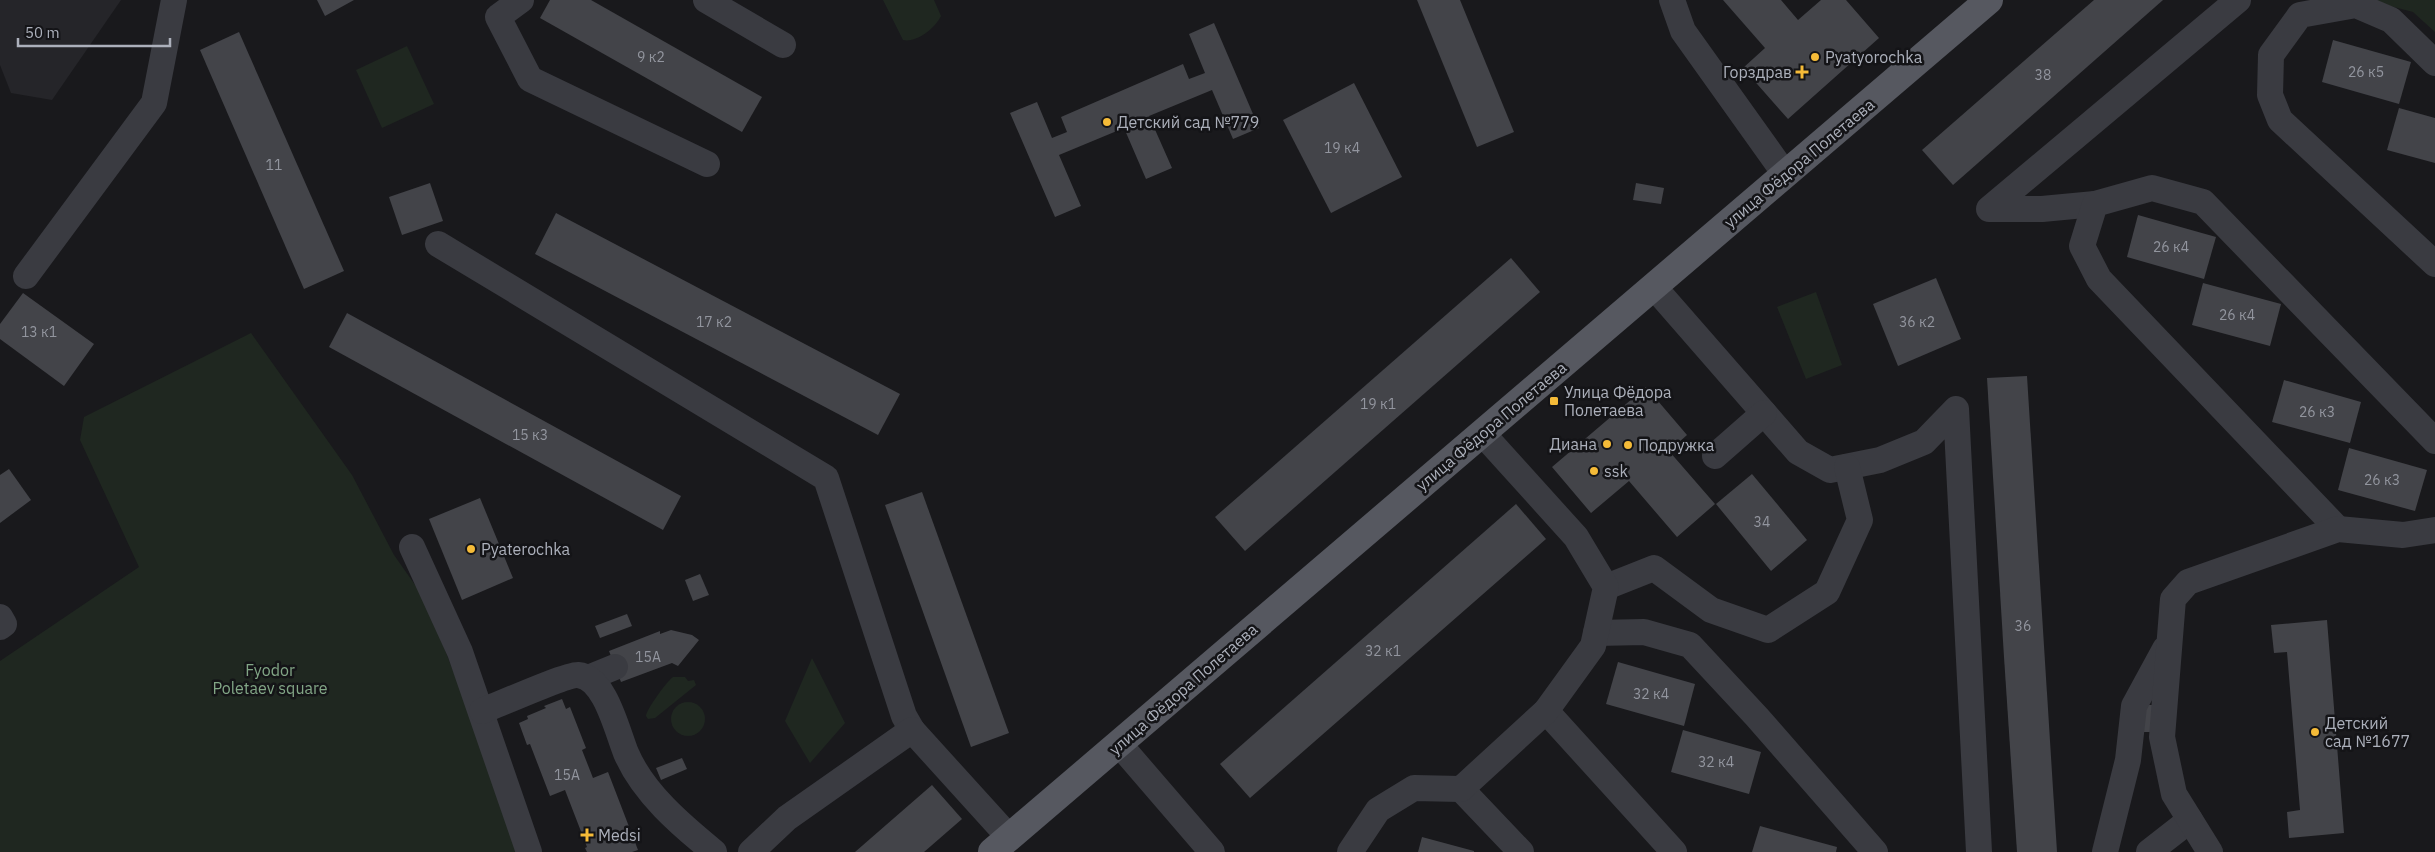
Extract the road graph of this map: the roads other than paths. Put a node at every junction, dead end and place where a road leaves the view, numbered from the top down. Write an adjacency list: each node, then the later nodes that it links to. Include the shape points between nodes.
1 (174, 0): 14 (street, via 154,103)
2 (521, 0): 9 (street, via 498,16 530,78)
3 (706, 0): 7 (street)
4 (1672, 0): 10 (street, via 1683,31)
5 (1990, 0): 10 (main road, улица Фёдора Полетаева)
6 (2238, 0): 11 (street, via 1989,209 2042,210)
7 (782, 46)
8 (2435, 63): 13 (street, via 2391,20 2356,5 2300,15 2271,55 2270,95 2280,120)
9 (707, 164)
10 (1785, 174): 15 (main road, улица Фёдора Полетаева)
11 (2095, 204): 18 (street, via 2152,188 2203,202); 21 (street, via 2082,246 2099,278)
12 (438, 244): 33 (street, via 826,478 904,716)
13 (2435, 264)
14 (26, 276)
15 (1654, 287): 16 (street); 17 (main road, улица Фёдора Полетаева)
16 (1764, 413): 19 (street); 20 (street, via 1798,452 1830,470)
17 (1482, 433): 24 (street, via 1576,537); 34 (main road, улица Фёдора Полетаева)
18 (2435, 441)
19 (1715, 456)
20 (1846, 467): 24 (street, via 1860,520 1827,592 1768,630 1711,610 1654,568); 46 (street, via 1880,460 1924,442 1956,409)
21 (2338, 529): 22 (street, via 2403,535); 28 (street, via 2188,582 2173,599)
22 (2435, 530)
23 (412, 547): 31 (street, via 460,652)
24 (1606, 587): 27 (street)
25 (0, 617): 26 (street, via 4,624)
26 (0, 627)
27 (1596, 633): 32 (street, via 1593,646); 45 (street, via 1644,632 1690,645)
28 (2170, 640): 36 (street, via 2162,736 2174,794); 47 (street, via 2134,706 2128,760)
29 (615, 667): 30 (street)
30 (588, 678): 31 (street, via 575,675); 39 (street, via 601,690 636,771 678,821)
31 (482, 711): 38 (street)
32 (1546, 711): 35 (street); 44 (street)
33 (912, 730): 37 (street); 40 (street, via 787,818)
34 (1119, 744): 37 (main road, улица Фёдора Полетаева); 41 (street)
35 (1461, 789): 42 (street, via 1414,788 1378,810); 43 (street)
36 (2190, 820): 48 (street); 49 (street)
37 (1001, 845)
38 (529, 852)
39 (714, 852)
40 (751, 852)
41 (1212, 852)
42 (1350, 852)
43 (1521, 852)
44 (1674, 852)
45 (1875, 852)
46 (1980, 852)
47 (2106, 852)
48 (2149, 852)
49 (2210, 852)

